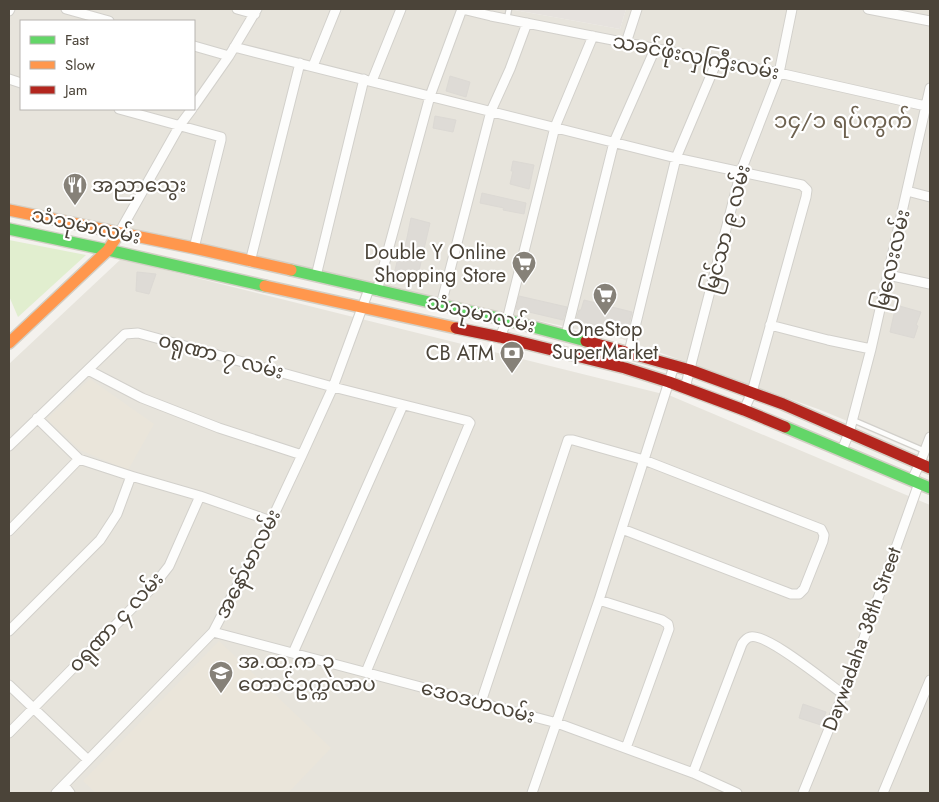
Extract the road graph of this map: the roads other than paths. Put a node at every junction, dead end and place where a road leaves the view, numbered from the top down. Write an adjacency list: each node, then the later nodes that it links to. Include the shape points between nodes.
1 (66, 9): 12 (street)
2 (237, 9): 10 (street)
3 (336, 9): 23 (street)
4 (402, 9): 25 (street)
5 (462, 9): 11 (street, သခင်ဖိုးလှကြီးလမ်း); 27 (street, အနော်မာလမ်း)
6 (509, 9): 11 (lane)
7 (637, 9): 16 (street)
8 (792, 9): 24 (street, မြင်သာ ၉ လမ်း)
9 (872, 9): 13 (street)
10 (256, 11): 18 (street)
11 (507, 19): 14 (street, သခင်ဖိုးလှကြီးလမ်း)
12 (105, 20)
13 (930, 21)
14 (527, 23): 15 (street, သခင်ဖိုးလှကြီးလမ်း); 32 (street)
15 (593, 36): 16 (street, သခင်ဖိုးလှကြီးလမ်း); 34 (street)
16 (626, 43): 19 (street, သခင်ဖိုးလှကြီးလမ်း)
17 (195, 46): 20 (street)
18 (234, 47): 20 (street); 22 (street)
19 (656, 48): 21 (street, သခင်ဖိုးလှကြီးလမ်း); 35 (street)
20 (229, 56): 28 (street)
21 (717, 61): 24 (street, သခင်ဖိုးလှကြီးလမ်း); 36 (street)
22 (300, 63): 23 (street); 45 (street)
23 (313, 66): 25 (street)
24 (779, 73): 29 (street, သခင်ဖိုးလှကြီးလမ်း); 37 (street, မြင်သာ ၉ လမ်း)
25 (368, 80): 27 (street); 47 (street)
26 (930, 88): 29 (street, မြလေးလမ်း)
27 (430, 96): 32 (street); 50 (street, အနော်မာလမ်း)
28 (195, 105)
29 (928, 106): 38 (street, မြလေးလမ်း)
30 (123, 110): 33 (street)
31 (191, 110): 33 (street)
32 (491, 111): 34 (street); 51 (street)
33 (180, 125): 42 (street); 43 (street, via 221,138)
34 (554, 127): 35 (street); 53 (street)
35 (614, 142): 36 (street); 55 (street)
36 (676, 158): 37 (street); 59 (street)
37 (742, 171): 54 (street, via 802,185 806,190); 62 (street, မြင်သာ ၉ လမ်း)
38 (908, 192): 39 (street); 46 (street, မြလေးလမ်း)
39 (930, 197)
40 (9, 210): 42 (main road, သံသုမာလမ်း)
41 (9, 228): 44 (main road, သံသုမာလမ်း)
42 (119, 233): 43 (main road, သံသုမာလမ်း); 44 (main road)
43 (194, 248): 45 (main road, သံသုမာလမ်း)
44 (108, 250): 48 (main road, သံသုမာလမ်း); 57 (main road)
45 (254, 263): 47 (main road, သံသုမာလမ်း); 48 (main road)
46 (888, 275): 49 (street); 58 (street, မြလေးလမ်း)
47 (316, 276): 50 (main road, သံသုမာလမ်း)
48 (252, 283): 52 (main road, သံသုမာလမ်း)
49 (930, 284)
50 (373, 290): 51 (main road, သံသုမာလမ်း); 52 (street, အနော်မာလမ်း)
51 (440, 305): 53 (main road, သံသုမာလမ်း)
52 (362, 308): 56 (main road, သံသုမာလမ်း); 64 (street, အနော်မာလမ်း)
53 (506, 320): 55 (main road, သံသုမာလမ်း); 56 (street)
54 (770, 325): 58 (street); 66 (street)
55 (566, 335): 59 (main road, သံသုမာလမ်း)
56 (500, 337): 63 (main road, သံသုမာလမ်း)
57 (9, 344)
58 (871, 349): 70 (street, မြလေးလမ်း)
59 (629, 352): 60 (main road, သံသုမာလမ်း)
60 (674, 366): 62 (main road, သံသုမာလမ်း); 63 (street)
61 (88, 370): 64 (street, ၀ရုဏာ ၇ လမ်း, via 125,334 138,333); 69 (street, ၀ရုဏာ ၇ လမ်း); 76 (street, via 142,398)
62 (690, 370): 65 (street, မြင်သာ ၉ လမ်း); 66 (main road, သံသုမာလမ်း)
63 (670, 382): 65 (main road, သံသုမာလမ်း); 78 (street)
64 (333, 387): 67 (street, ၀ရုဏာ ၇ လမ်း); 76 (street, အနော်မာလမ်း)
65 (685, 388): 68 (main road, သံသုမာလမ်း)
66 (752, 392): 68 (street); 71 (main road, သံသုမာလမ်း)
67 (403, 405): 90 (street); 91 (street, ၀ရုဏာ ၇ လမ်း, via 468,421 470,426)
68 (744, 410): 74 (main road, သံသုမာလမ်း)
69 (37, 418): 73 (street, ၀ရုဏာ ၇ လမ်း); 77 (street)
70 (853, 420): 71 (street, မြလေးလမ်း); 75 (lane)
71 (849, 433): 74 (street, မြလေးလမ်း); 79 (main road, သံသုမာလမ်း)
72 (930, 437): 75 (street, Daywadaha 38th Street)
73 (9, 446)
74 (842, 450): 81 (main road, သံသုမာလမ်း)
75 (925, 451): 79 (street, Daywadaha 38th Street)
76 (302, 455): 84 (street, အနော်မာလမ်း)
77 (79, 458): 80 (street); 86 (street)
78 (644, 460): 85 (street); 85 (street, via 822,529 824,541 804,589 799,594 791,594); 95 (street, via 568,440)
79 (925, 466): 81 (street, Daywadaha 38th Street)
80 (131, 476): 83 (street); 88 (street, via 117,514 100,540)
81 (916, 482): 82 (main road, သံသုမာလမ်း); 94 (street, Daywadaha 38th Street)
82 (930, 488)
83 (200, 496): 84 (street); 96 (street, ၀ရုဏာ ၄ လမ်း, via 169,566 151,589)
84 (271, 521): 89 (street, အနော်မာလမ်း)
85 (622, 529): 87 (street)
86 (9, 531)
87 (599, 600): 97 (street); 99 (street, via 662,620 669,629)
88 (9, 631)
89 (213, 632): 90 (street, ဒေဝဒဟလမ်း); 100 (street, အနော်မာလမ်း)
90 (293, 653): 91 (street, ဒေဝဒဟလမ်း)
91 (366, 672): 95 (street, ဒေဝဒဟလမ်း)
92 (930, 680): 108 (street)
93 (9, 685): 96 (street)
94 (843, 694): 101 (street, via 780,648 762,638 751,636 745,639); 107 (street, Daywadaha 38th Street)
95 (481, 702): 97 (street, ဒေဝဒဟလမ်း)
96 (33, 708): 98 (street, ၀ရုဏာ ၄ လမ်း); 100 (street)
97 (556, 723): 99 (street, ဒေဝဒဟလမ်း); 106 (street)
98 (9, 733)
99 (626, 748): 101 (street, ဒေဝဒဟလမ်း)
100 (88, 760): 102 (street, အနော်မာလမ်း)
101 (692, 773): 103 (street, ဒေဝဒဟလမ်း)
102 (64, 785): 104 (street, အနော်မာလမ်း); 105 (street)
103 (734, 792)
104 (56, 793)
105 (70, 793)
106 (532, 793)
107 (803, 793)
108 (883, 793)

